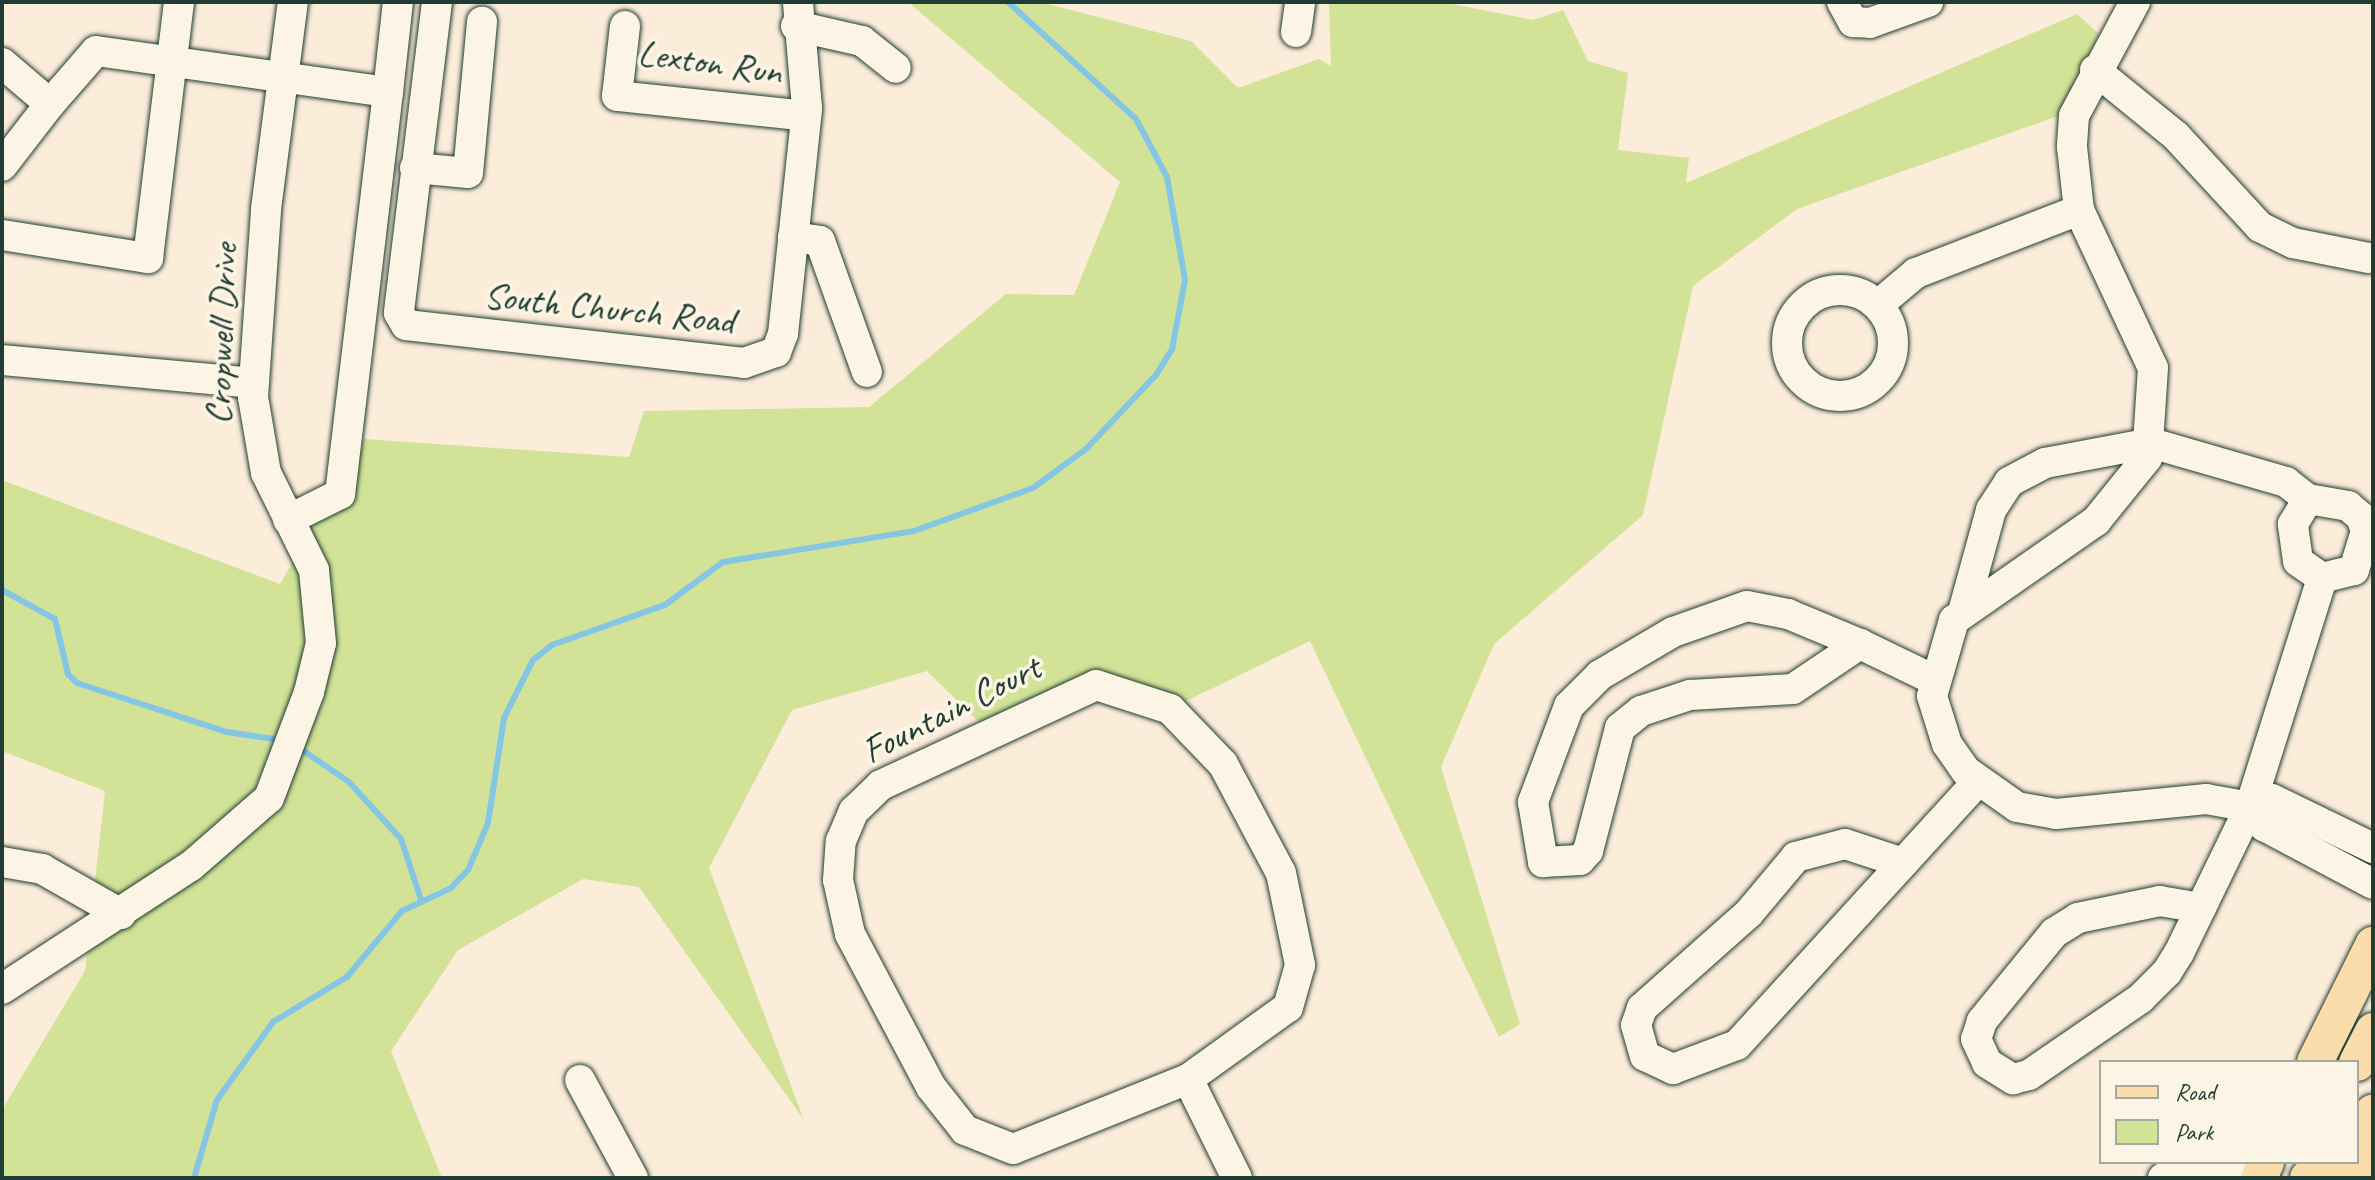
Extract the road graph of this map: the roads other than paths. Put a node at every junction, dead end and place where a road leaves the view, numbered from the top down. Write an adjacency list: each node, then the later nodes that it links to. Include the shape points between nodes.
1 (179, 2): 13 (street)
2 (293, 2): 17 (street, Cropwell Drive)
3 (398, 2): 18 (street)
4 (437, 2): 22 (street, South Church Road)
5 (1300, 2): 12 (street)
6 (1842, 2): 7 (street, via 1853,22 1870,23)
7 (1928, 2)
8 (2135, 2): 16 (street)
9 (797, 14): 15 (street, via 862,41); 20 (street, South Church Road)
10 (482, 22): 22 (street, via 468,173)
11 (625, 26): 20 (street, Lexton Run, via 617,96)
12 (1296, 32)
13 (172, 62): 17 (street); 19 (street, via 96,51); 24 (street, via 148,258)
14 (2, 63): 19 (street)
15 (896, 68)
16 (2095, 70): 23 (street, via 2074,116); 26 (street, via 2176,136 2260,227 2293,243)
17 (285, 77): 18 (street); 30 (street, Cropwell Drive)
18 (388, 92): 33 (street, via 340,494)
19 (50, 104): 21 (street)
20 (806, 116): 25 (street, South Church Road)
21 (2, 166)
22 (415, 168): 25 (street, South Church Road, via 399,313 418,330 763,360 783,334)
23 (2079, 210): 27 (street, via 1916,273); 31 (street, via 2153,368)
24 (2, 235)
25 (793, 237): 29 (street, via 820,241)
26 (2372, 262)
27 (1878, 305)
28 (2, 360): 30 (street, via 149,379)
29 (867, 372)
30 (253, 383): 33 (street, Cropwell Drive, via 258,446)
31 (2151, 443): 32 (street, via 2286,482); 35 (street, via 2130,485 2096,521); 35 (street, via 2045,463 2009,482 1991,510)
32 (2308, 499): 34 (street, via 2293,524 2293,545 2309,574); 34 (street, via 2348,506 2366,531 2354,570)
33 (288, 520): 45 (street, Cropwell Drive, via 314,570 321,643 280,782 212,851)
34 (2322, 578): 39 (street)
35 (1963, 612): 37 (street)
36 (1860, 644): 36 (street, via 1793,689 1690,695 1641,711 1620,728 1588,851 1580,860 1543,862 1533,802 1569,706 1600,675 1685,626 1747,606 1788,614); 37 (street)
37 (1934, 680): 38 (street, via 1947,744)
38 (1978, 781): 39 (street, via 2017,807 2056,814 2206,799); 42 (street)
39 (2250, 807): 40 (street, via 2272,799); 43 (street, via 2264,826); 44 (street)
40 (2373, 848)
41 (2, 862): 45 (street, via 56,875)
42 (1903, 863): 42 (street, via 1737,1045 1673,1069 1645,1056 1636,1025 1642,1008 1749,913 1796,857 1845,844)
43 (2373, 884)
44 (2201, 908): 44 (street, via 2167,972 2061,1059 2013,1079 1987,1063 1976,1039 1982,1021 2054,933 2078,918 2160,901)
45 (121, 914): 47 (street, Cropwell Drive)
46 (2373, 945): 49 (main road)
47 (2, 989)
48 (2373, 1031): 50 (main road)
49 (2316, 1060)
50 (2358, 1060)
51 (1188, 1079): 51 (street, Fountain Court, via 1032,1146 1013,1149 965,1130 931,1087 844,915 841,841 864,797 1056,698 1096,685 1170,709 1196,730 1223,764 1281,873 1300,965 1288,1007); 58 (street)
52 (580, 1080): 57 (street)
53 (2373, 1112): 54 (main road)
54 (2359, 1136)
55 (2359, 1158): 63 (main road)
56 (2333, 1164): 62 (main road)
57 (633, 1178)
58 (1237, 1178)
59 (2163, 1178): 60 (street)
60 (2259, 1178): 61 (street)
61 (2265, 1178)
62 (2308, 1178)
63 (2366, 1178)

